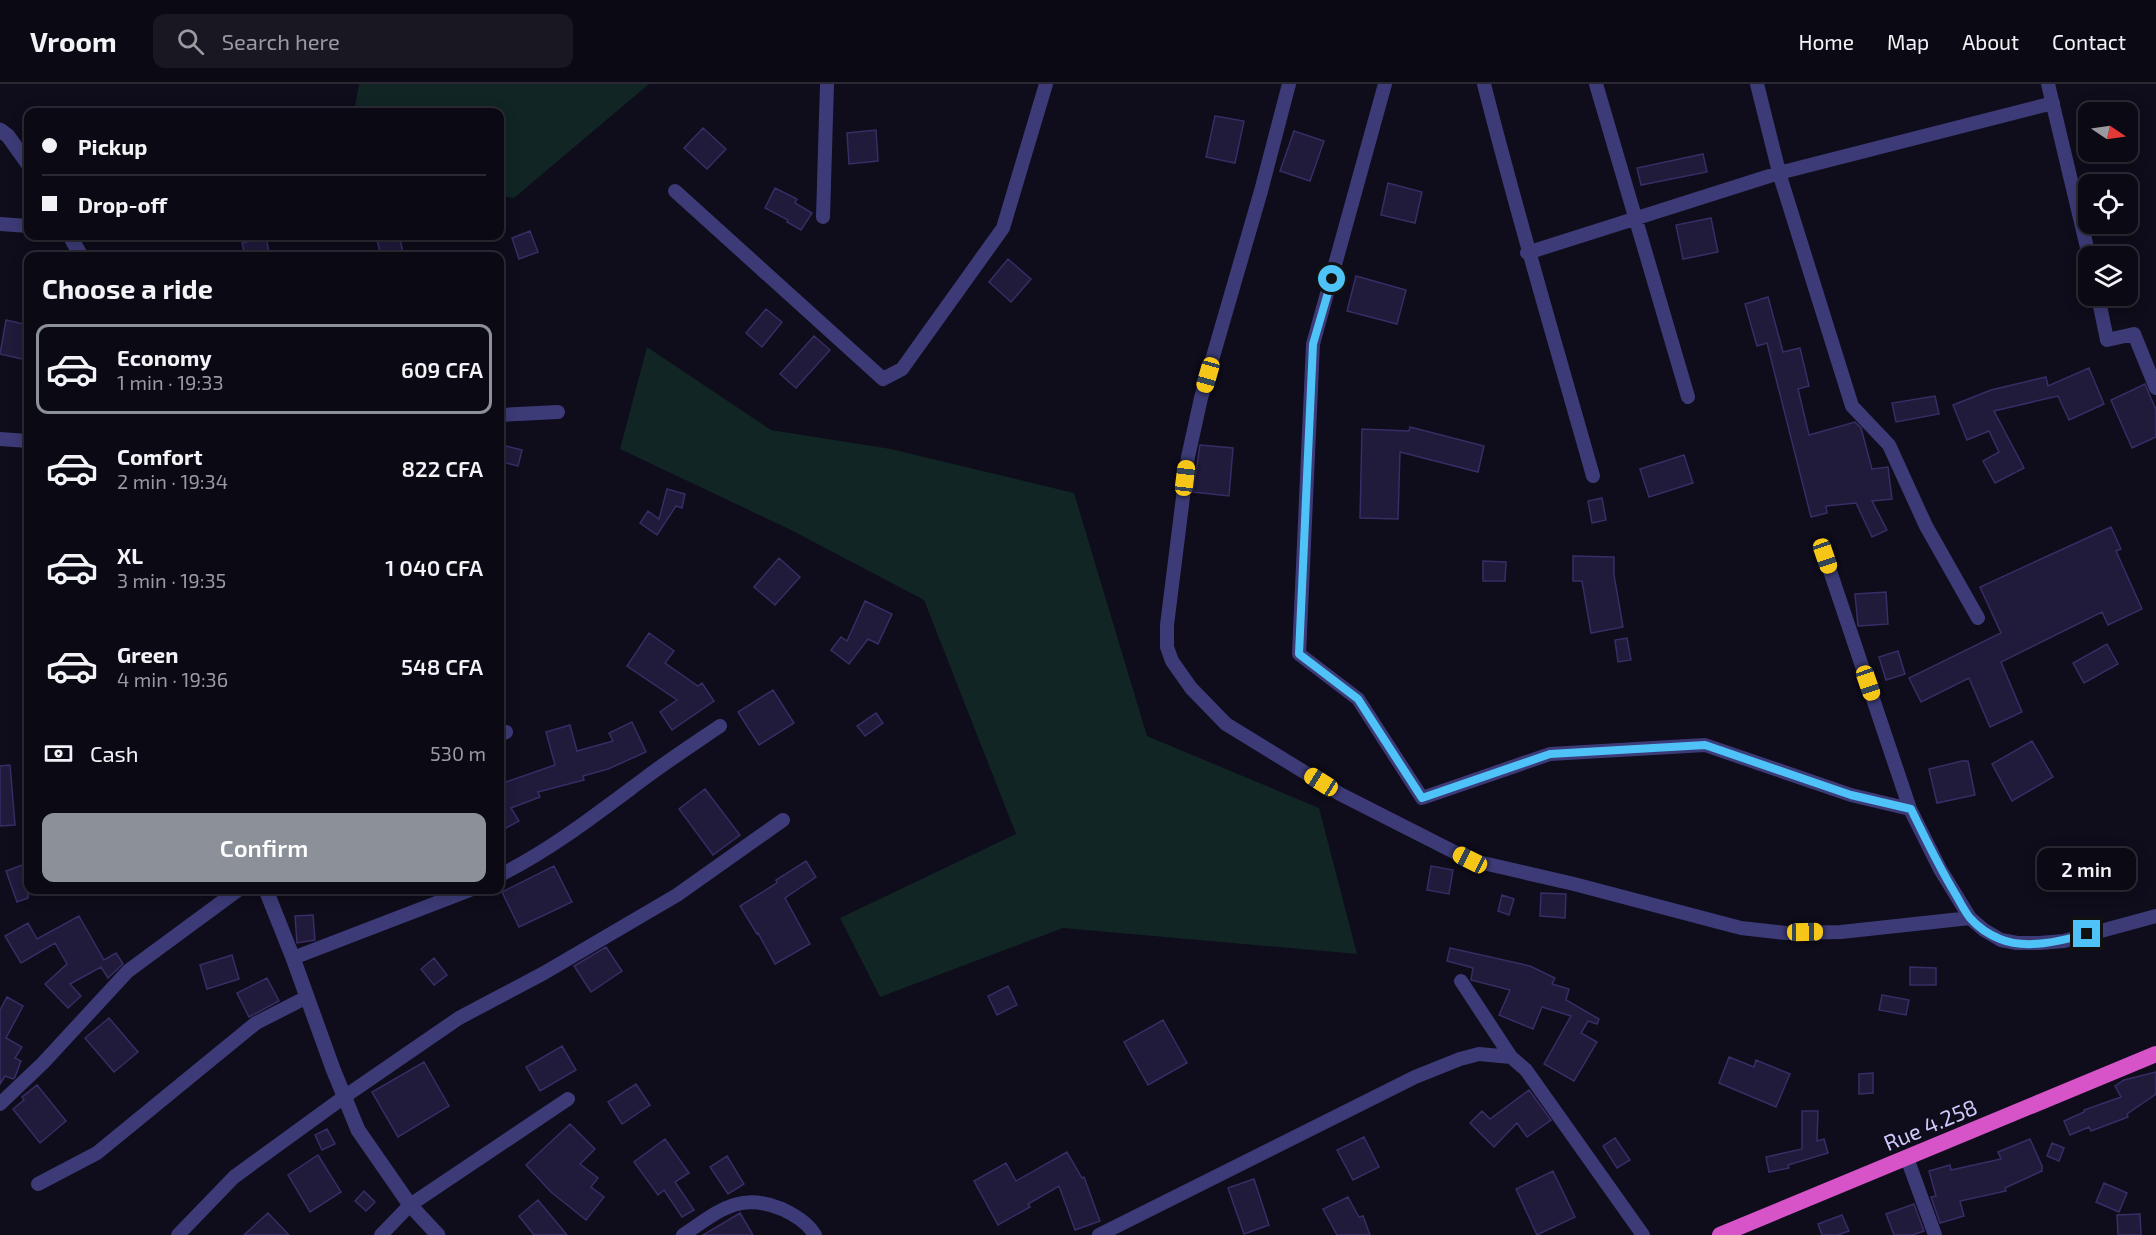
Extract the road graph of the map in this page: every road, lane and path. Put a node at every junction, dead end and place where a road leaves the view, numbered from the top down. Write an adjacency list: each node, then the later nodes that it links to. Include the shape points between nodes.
1 (827, 84): 14 (street)
2 (1046, 84): 13 (street, via 1003,228 902,369 883,379)
3 (1289, 84): 38 (street, via 1188,457 1167,647 1191,688 1226,724 1340,794 1470,860 1741,928 1786,933 1841,932)
4 (1385, 84): 31 (street, via 1313,344 1299,654 1358,699 1422,798 1550,754 1705,745 1851,795)
5 (1484, 84): 19 (street)
6 (1596, 84): 15 (street)
7 (1757, 84): 12 (street)
8 (2048, 84): 9 (street)
9 (2053, 103): 12 (street); 18 (street)
10 (0, 130): 11 (street)
11 (24, 158)
12 (1779, 173): 15 (street); 29 (street, via 1852,406 1889,445 1926,526)
13 (675, 191)
14 (823, 217)
15 (1635, 217): 19 (street); 22 (street)
16 (0, 224): 17 (street)
17 (24, 226)
18 (2086, 246)
19 (1528, 253): 27 (street)
20 (2100, 306): 21 (street, via 2107,340 2134,334)
21 (2156, 388)
22 (1688, 397)
23 (558, 412): 24 (street)
24 (504, 415)
25 (0, 439): 26 (street)
26 (24, 441)
27 (1593, 476)
28 (1825, 556): 31 (street)
29 (1978, 618)
30 (720, 726): 33 (street, via 591,819)
31 (1911, 809): 38 (street, via 1940,869)
32 (783, 820): 44 (street, via 677,895 459,1018)
33 (504, 873)
34 (233, 894): 46 (street, via 128,971)
35 (268, 894): 39 (street)
36 (460, 894): 39 (street)
37 (2156, 916): 38 (street, via 2064,941 2039,943 2001,940)
38 (1970, 918)
39 (294, 958): 41 (street)
40 (1461, 981): 43 (street)
41 (307, 997): 44 (street); 48 (street, via 256,1023 98,1153)
42 (2156, 1054): 47 (highway, Rue 4.258)
43 (1511, 1057): 55 (street, via 1479,1054 1415,1077); 56 (street, via 1526,1070)
44 (344, 1097): 49 (street, via 358,1130); 50 (street, via 234,1178)
45 (568, 1099): 49 (street)
46 (0, 1104)
47 (1907, 1158): 57 (highway, Rue 4.258); 58 (street)
48 (38, 1184)
49 (410, 1204): 51 (street); 52 (street)
50 (178, 1235)
51 (381, 1235)
52 (438, 1235)
53 (683, 1235): 54 (street, via 720,1211 755,1201 794,1214)
54 (815, 1235)
55 (1099, 1235)
56 (1643, 1235)
57 (1720, 1235)
58 (1935, 1235)

